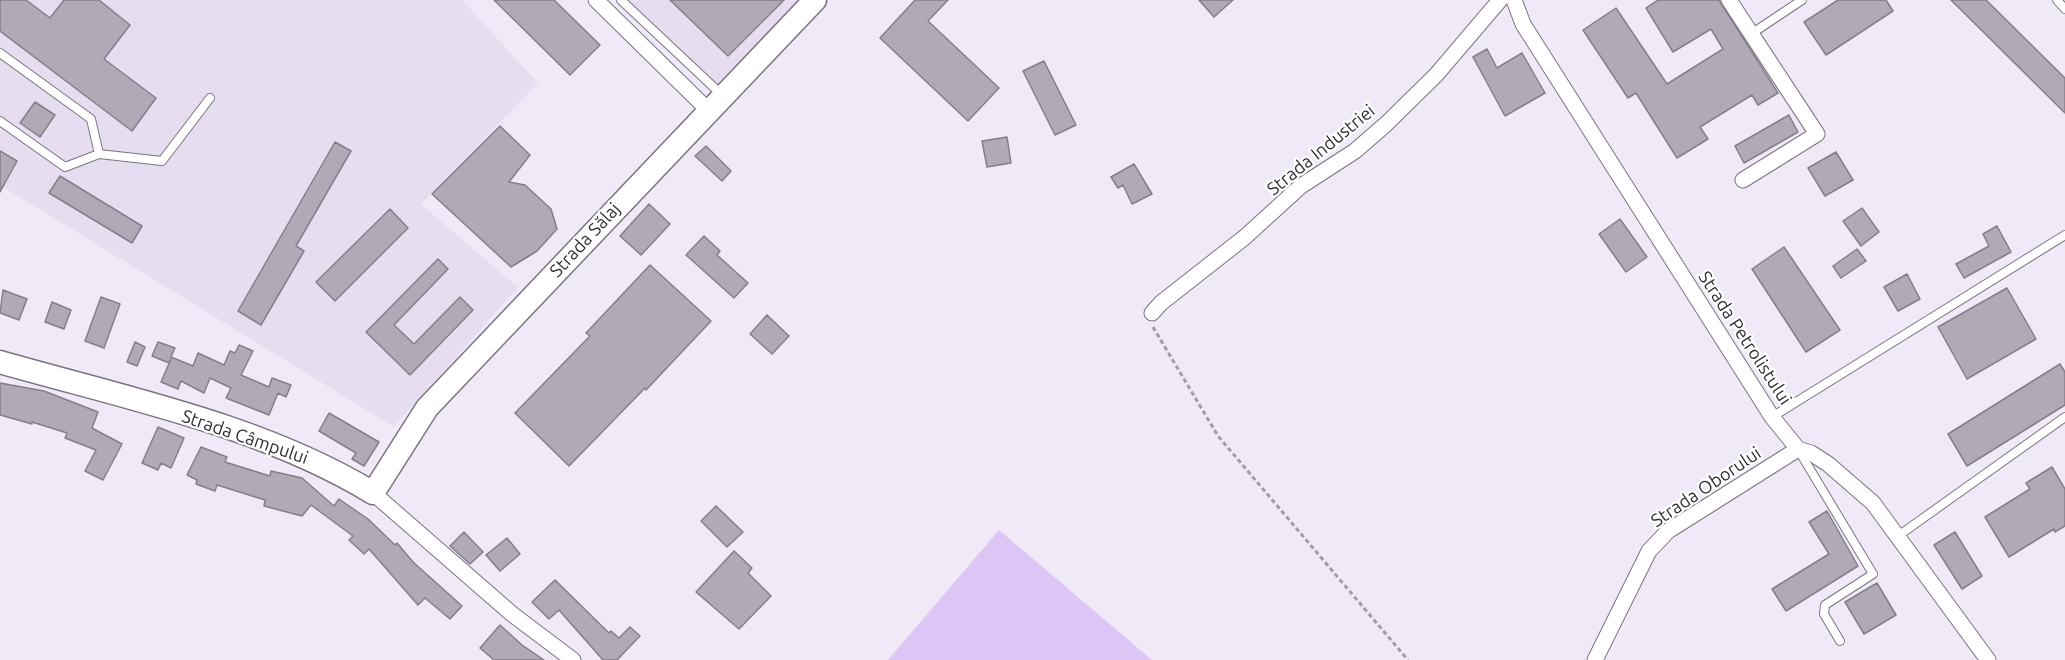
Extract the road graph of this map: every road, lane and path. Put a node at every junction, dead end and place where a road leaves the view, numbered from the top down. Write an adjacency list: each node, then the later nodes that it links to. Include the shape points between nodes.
1 (596, 0): 13 (street)
2 (621, 0): 13 (lane)
3 (815, 0): 13 (street, Strada Sălaj)
4 (1500, 0): 18 (street, Strada Industriei, via 1436,75 1385,125 1355,151 1301,186)
5 (1514, 0): 20 (street, Strada Petrolistului, via 1523,24)
6 (1802, 0): 10 (lane)
7 (2057, 0): 9 (lane)
8 (1731, 1): 10 (street)
9 (2065, 9)
10 (1751, 34): 16 (street, via 1817,134)
11 (0, 53): 15 (lane, via 91,119)
12 (210, 98): 15 (lane, via 162,161)
13 (715, 103): 23 (street, Strada Sălaj, via 427,408)
14 (0, 121): 15 (lane, via 64,167)
15 (99, 154)
16 (1743, 180)
17 (2065, 236): 20 (lane)
18 (1152, 314): 27 (path, via 1154,332 1218,436)
19 (0, 362): 23 (street, Strada Câmpului, via 250,435 311,458)
20 (1772, 417): 22 (street, Strada Petrolistului)
21 (2065, 417): 24 (lane)
22 (1798, 449): 24 (street, Strada Petrolistului, via 1811,453 1848,479); 25 (lane, via 1873,574 1825,605 1824,614); 28 (street, Strada Oborului, via 1668,531 1649,551)
23 (373, 494): 26 (street, Strada Câmpului)
24 (1898, 536): 29 (street, Strada Petrolistului)
25 (1840, 641)
26 (568, 659)
27 (1408, 660)
28 (1595, 660)
29 (1988, 660)

